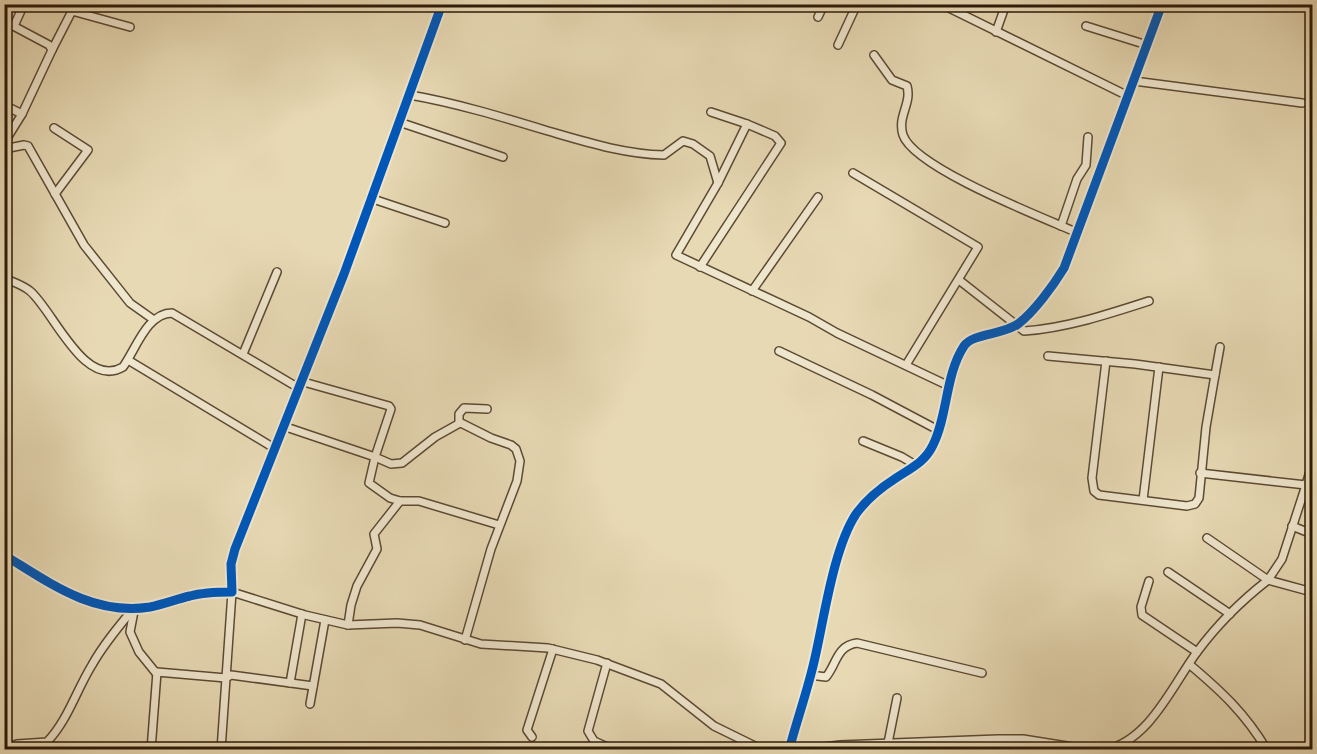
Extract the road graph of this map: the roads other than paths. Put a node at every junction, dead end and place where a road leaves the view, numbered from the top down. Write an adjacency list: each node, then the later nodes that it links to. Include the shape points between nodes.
1 (24, 4): 10 (street)
2 (824, 4): 8 (street)
3 (857, 4): 14 (street)
4 (941, 4): 13 (street)
5 (1006, 4): 13 (street)
6 (1162, 4): 15 (street)
7 (441, 5): 19 (street)
8 (818, 17)
9 (4, 21): 10 (street)
10 (14, 26): 16 (street)
11 (1086, 26): 15 (street)
12 (130, 27): 16 (street, via 72,11)
13 (996, 32): 20 (street)
14 (838, 45)
15 (1147, 45): 18 (street)
16 (52, 50): 24 (street)
17 (874, 55): 38 (street, via 892,80 907,86 910,95 901,126 909,145 987,195)
18 (1134, 81): 20 (street); 21 (street)
19 (410, 95): 25 (street); 33 (street, via 499,116 616,151 664,155 686,141 711,156)
20 (1128, 96): 39 (street)
21 (1302, 103)
22 (4, 105): 24 (street)
23 (711, 112): 26 (street)
24 (22, 114): 29 (street)
25 (399, 122): 31 (street); 36 (street)
26 (747, 124): 33 (street); 40 (street, via 775,136 781,143)
27 (54, 128): 34 (street, via 88,150)
28 (1088, 137): 38 (street, via 1086,165 1077,179)
29 (4, 143)
30 (4, 149): 34 (street, via 28,146)
31 (502, 157)
32 (853, 173): 43 (street, via 978,247)
33 (718, 183): 40 (street, via 676,255)
34 (55, 194): 46 (street, via 84,245 108,277 130,303)
35 (818, 197): 44 (street)
36 (370, 198): 37 (street); 57 (street)
37 (445, 223)
38 (1061, 226): 39 (street)
39 (1078, 233): 47 (street, via 1059,275)
40 (700, 267): 44 (street)
41 (277, 272): 50 (street)
42 (4, 278): 52 (street, via 29,290 74,350 99,369 120,369)
43 (960, 280): 47 (street); 54 (street)
44 (752, 291): 54 (street)
45 (1149, 301): 47 (street, via 1039,330 1024,331)
46 (154, 320): 50 (street, via 172,313); 52 (street)
47 (1018, 324): 58 (street, via 966,343)
48 (1220, 347): 56 (street)
49 (779, 351): 62 (street)
50 (243, 354): 57 (street)
51 (1048, 356): 53 (street)
52 (128, 360): 64 (street)
53 (1106, 361): 55 (street); 70 (street, via 1092,486 1096,494)
54 (906, 365): 58 (street)
55 (1159, 367): 56 (street); 70 (street)
56 (1215, 375): 68 (street)
57 (299, 384): 61 (street); 65 (street, via 389,406)
58 (949, 386): 62 (street)
59 (487, 410): 60 (street, via 464,408 459,414)
60 (460, 423): 65 (street, via 402,463 391,464); 72 (street, via 512,445 519,455 517,481)
61 (283, 426): 64 (street); 65 (street)
62 (938, 430): 67 (street, via 933,446)
63 (863, 441): 67 (street)
64 (274, 448): 80 (street, via 233,554)
65 (375, 457): 71 (street, via 369,483)
66 (1312, 464): 69 (street)
67 (917, 466): 94 (street, via 873,496 856,515 835,572)
68 (1200, 473): 69 (street); 70 (street, via 1195,504)
69 (1306, 485): 73 (street)
70 (1143, 500)
71 (400, 501): 72 (street, via 419,501); 86 (street, via 374,534 377,549 357,586)
72 (499, 525): 87 (street)
73 (1293, 526): 74 (street); 78 (street, via 1282,559)
74 (1312, 534)
75 (1207, 538): 78 (street)
76 (4, 555): 82 (street, via 87,602)
77 (1168, 572): 84 (street)
78 (1268, 580): 81 (street); 84 (street)
79 (1149, 581): 89 (street, via 1141,610 1144,617)
80 (232, 592): 82 (street, via 192,595); 83 (street); 95 (street)
81 (1312, 592)
82 (134, 609): 92 (street, via 130,633); 104 (street, via 91,665 47,742)
83 (302, 614): 85 (street); 96 (street)
84 (1230, 614): 89 (street)
85 (325, 620): 86 (street); 97 (street)
86 (348, 625): 87 (street, via 420,625)
87 (465, 640): 88 (street)
88 (553, 649): 90 (street); 100 (street, via 527,730)
89 (1197, 652): 91 (street)
90 (607, 663): 101 (street, via 588,728); 109 (street, via 661,684 714,726)
91 (1189, 664): 103 (street); 114 (street, via 1232,701)
92 (156, 673): 95 (street); 105 (street)
93 (982, 674): 94 (street, via 857,643 840,651 826,677)
94 (810, 675): 110 (street)
95 (226, 678): 96 (street, via 231,675); 106 (street)
96 (290, 683): 97 (street)
97 (313, 686): 99 (street)
98 (897, 698): 102 (street)
99 (310, 704)
100 (532, 736)
101 (594, 741): 107 (street); 108 (street)
102 (888, 743): 111 (street); 112 (street, via 1023,739)
103 (1125, 747): 113 (street)
104 (4, 748)
105 (151, 750)
106 (221, 750)
107 (594, 750)
108 (614, 750)
109 (763, 750)
110 (789, 750)
111 (801, 750)
112 (1092, 750)
113 (1105, 750)
114 (1267, 750)

